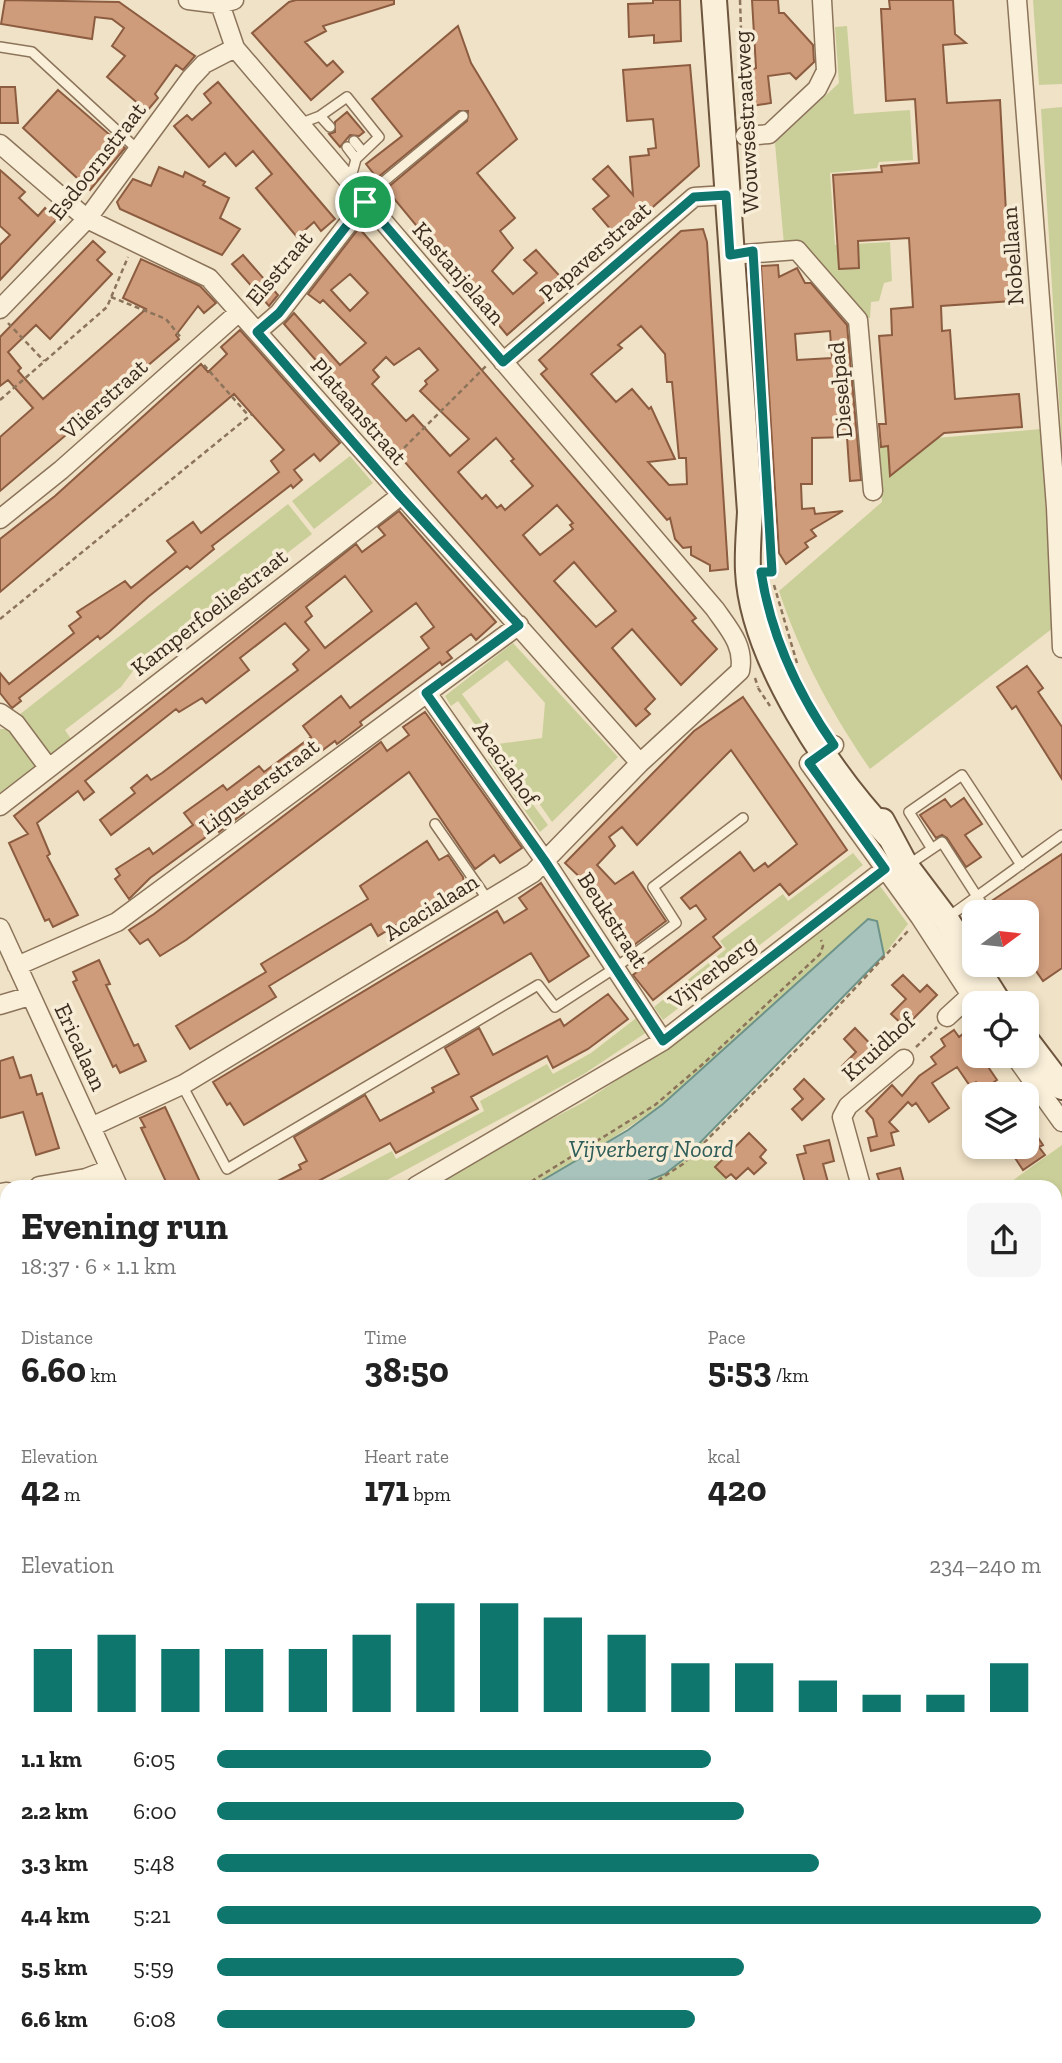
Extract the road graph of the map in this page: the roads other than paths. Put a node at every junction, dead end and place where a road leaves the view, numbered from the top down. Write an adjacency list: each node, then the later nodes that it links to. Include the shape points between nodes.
1 (188, 0): 5 (street, Kastanjelaan)
2 (714, 0): 12 (main road, Wouwsestraatweg)
3 (822, 0): 12 (street, via 826,71 817,89 769,134)
4 (1017, 0): 28 (street, Nobellaan)
5 (227, 2): 7 (street, Kastanjelaan)
6 (0, 47): 15 (lane, via 32,52)
7 (235, 48): 10 (street, Kastanjelaan); 15 (street, Esdoornstraat, via 204,64)
8 (324, 114): 10 (lane); 11 (lane); 16 (lane, via 347,97 379,137)
9 (463, 116): 19 (lane)
10 (299, 124): 17 (street, Kastanjelaan)
11 (333, 124)
12 (738, 138): 18 (main road, Wouwsestraatweg)
13 (0, 144): 20 (street, Plataanstraat)
14 (350, 144): 16 (lane)
15 (139, 150): 20 (street, Esdoornstraat)
16 (360, 155): 17 (lane)
17 (349, 183): 19 (street, Kastanjelaan)
18 (726, 195): 21 (main road, Wouwsestraatweg); 25 (street, Papaverstraat, via 694,197)
19 (365, 202): 24 (street, Elsstraat, via 279,313); 25 (street, Kastanjelaan)
20 (87, 219): 22 (street, Esdoornstraat); 23 (street, Plataanstraat, via 209,278)
21 (730, 255): 26 (street, Dieselpad, via 797,250 858,320); 35 (main road, Wouwsestraatweg, via 750,512 760,572 761,631 778,675)
22 (0, 312)
23 (239, 312): 24 (street, Plataanstraat); 29 (street, Vlierstraat)
24 (257, 332): 27 (street, Plataanstraat)
25 (501, 358): 32 (street, Kastanjelaan, via 715,609 736,638)
26 (873, 491)
27 (400, 496): 30 (street, Plataanstraat); 37 (street, Kamperfoeliestraat)
28 (1059, 507): 31 (street, Nobellaan)
29 (0, 519)
30 (519, 625): 33 (street, Ligusterstraat); 36 (street, Plataanstraat)
31 (1062, 648)
32 (742, 660): 36 (street, Acacialaan, via 740,671)
33 (426, 693): 43 (street, Acaciahof); 51 (street, Ligusterstraat, via 117,922)
34 (0, 713): 37 (street, via 16,724)
35 (829, 748): 45 (main road, Wouwsestraatweg, via 869,815 889,836); 45 (street, Wouwsestraatweg, via 809,763)
36 (640, 763): 43 (street, Acacialaan)
37 (48, 767): 38 (street, Kamperfoeliestraat)
38 (0, 806)
39 (743, 818): 52 (lane, via 653,887 676,923)
40 (435, 824): 48 (lane)
41 (1062, 835): 44 (lane)
42 (932, 849): 44 (lane, via 909,812 962,775); 45 (lane); 46 (lane, via 942,842)
43 (545, 861): 48 (street, Acacialaan); 52 (street, Beukstraat)
44 (1021, 865): 46 (lane)
45 (896, 868): 49 (main road, Wouwsestraatweg); 53 (street, Wouwsestraatweg, via 920,918); 59 (street, Vijverberg)
46 (976, 896): 47 (lane); 49 (lane)
47 (979, 900)
48 (488, 901): 63 (street, Acacialaan)
49 (946, 919): 54 (main road, Wouwsestraatweg)
50 (0, 928): 51 (street, Ericalaan)
51 (17, 966): 55 (street, Ericalaan)
52 (615, 968): 59 (street, Beukstraat); 63 (lane, via 555,1007 538,985 227,1168)
53 (969, 991)
54 (991, 991)
55 (30, 996): 56 (street); 66 (street, Ericalaan)
56 (0, 1005)
57 (962, 1007): 58 (street, Kruidhof)
58 (947, 1017)
59 (663, 1041): 70 (street, Vijverberg)
60 (1039, 1057): 64 (main road)
61 (904, 1059): 71 (street, Kruidhof, via 848,1106 842,1117)
62 (1023, 1068): 65 (street)
63 (182, 1085): 66 (street, Acacialaan)
64 (1062, 1087)
65 (1062, 1122)
66 (91, 1127): 67 (street, Ericalaan)
67 (110, 1169): 68 (street); 69 (street, Ericalaan)
68 (74, 1180)
69 (115, 1180)
70 (426, 1180)
71 (859, 1180)

